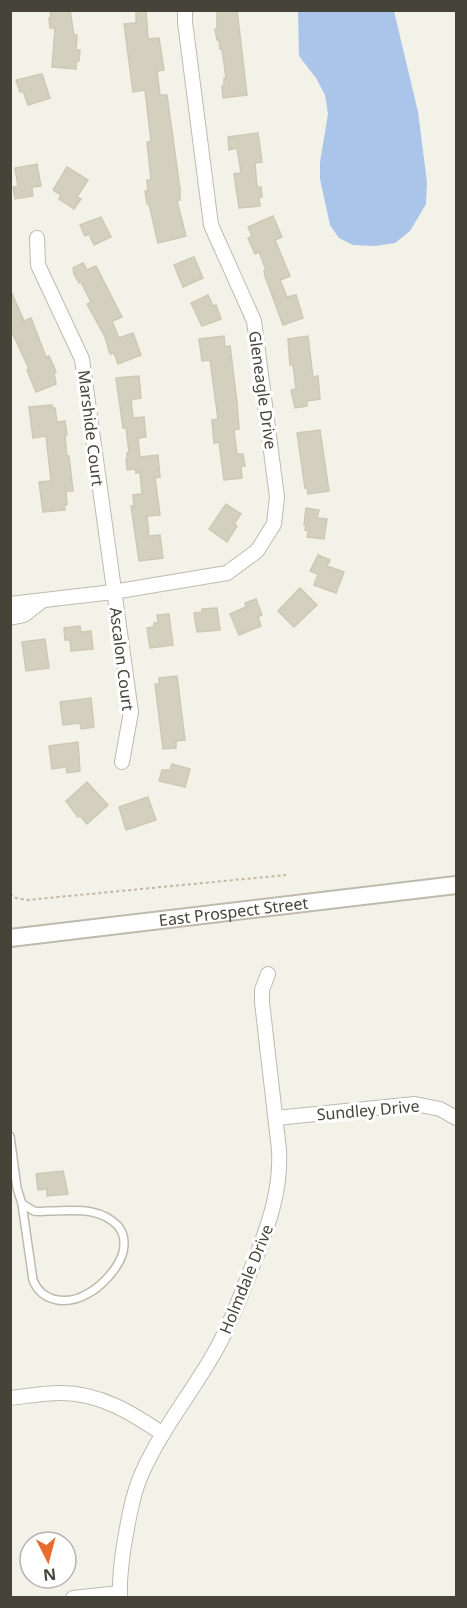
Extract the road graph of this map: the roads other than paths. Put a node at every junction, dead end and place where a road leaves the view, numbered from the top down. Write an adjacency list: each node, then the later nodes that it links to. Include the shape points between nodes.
1 (185, 10): 3 (street, Gleneagle Drive, via 211,225 254,321 277,497 274,524 257,551 227,573)
2 (37, 238): 3 (street, Marshide Court, via 38,265 82,359)
3 (113, 592): 4 (street, Gleneagle Drive); 7 (street, Ascalon Court, via 130,712)
4 (43, 600): 5 (street, Gleneagle Drive); 6 (street, via 24,615)
5 (10, 604)
6 (10, 618)
7 (122, 762)
8 (456, 885): 9 (street, East Prospect Street)
9 (10, 938)
10 (268, 974): 11 (street, Holmdale Drive, via 262,1002)
11 (276, 1118): 12 (street, Sundley Drive, via 415,1104 441,1109); 16 (street, Holmdale Drive, via 279,1175 268,1226 237,1309 217,1349)
12 (456, 1118)
13 (10, 1136): 14 (lane)
14 (22, 1204): 14 (lane, via 34,1211 106,1215 122,1231 120,1260 90,1293 72,1300 49,1299 33,1280)
15 (10, 1398): 16 (street, via 62,1393 97,1398 128,1410)
16 (163, 1434): 17 (street, Holmdale Drive, via 141,1474 130,1512)
17 (120, 1595): 18 (street)
18 (73, 1598)

